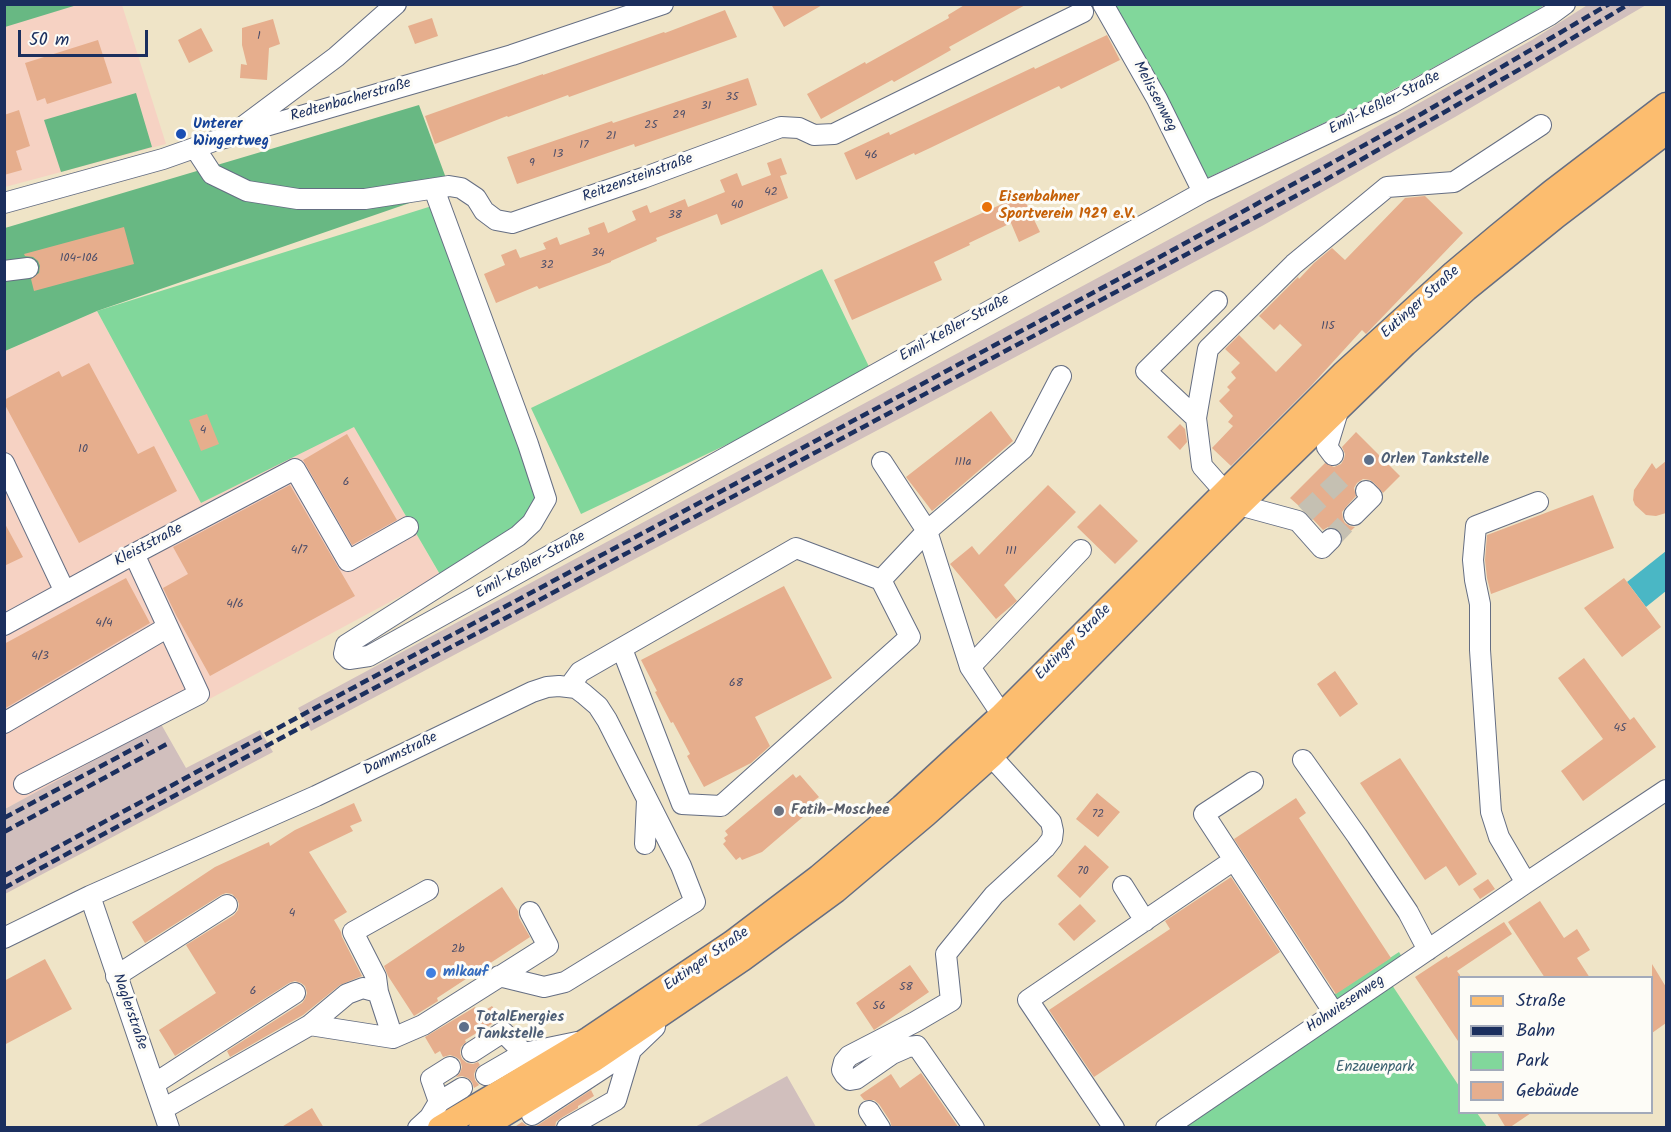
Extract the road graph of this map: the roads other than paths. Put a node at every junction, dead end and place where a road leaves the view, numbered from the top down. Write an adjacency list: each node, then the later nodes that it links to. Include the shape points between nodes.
1 (396, 4): 9 (street, via 336,57 246,125)
2 (663, 4): 9 (street, Redtenbacherstraße, via 512,55)
3 (1103, 4): 12 (street, Melissenweg, via 1157,99)
4 (1565, 4): 12 (street, Emil-Keßler-Straße, via 1392,104)
5 (1083, 12): 11 (street, Reitzensteinstraße, via 834,134 814,135 799,128 781,127 512,223 496,220 461,188)
6 (1666, 105): 24 (main road, Eutinger Straße, via 1454,273 1343,374)
7 (1541, 125): 19 (street, via 1454,182 1388,186 1294,264 1208,349)
8 (1666, 132): 18 (main road, Eutinger Straße, via 1466,289)
9 (214, 141): 10 (street, Redtenbacherstraße)
10 (195, 148): 11 (street, Reitzensteinstraße, via 212,174 247,190 298,199 365,199); 13 (street, Redtenbacherstraße, via 161,152 33,187)
11 (434, 189): 12 (street, Emil-Keßler-Straße, via 546,499 532,524 518,536 346,645 344,654 349,659 369,656 1118,234)
12 (1203, 192)
13 (4, 203)
14 (28, 268): 15 (street)
15 (4, 271)
16 (1217, 301): 19 (street, via 1146,371)
17 (1060, 376): 28 (street, via 1023,449)
18 (1340, 406): 20 (street, via 1327,447); 24 (main road, Eutinger Straße)
19 (1196, 418): 24 (street, via 1202,466)
20 (1333, 456)
21 (4, 462): 33 (street)
22 (882, 462): 28 (street)
23 (1366, 491): 26 (street, via 1372,497)
24 (1232, 499): 29 (street, via 1302,517 1322,548); 39 (main road, Eutinger Straße); 41 (main road, Eutinger Straße)
25 (1538, 502): 49 (street, via 1476,526 1473,560 1480,604 1491,812 1499,837)
26 (1354, 515)
27 (408, 527): 31 (street, Kleiststraße, via 348,561 295,469)
28 (927, 531): 32 (street); 37 (street)
29 (1331, 539)
30 (1081, 550): 37 (street)
31 (134, 554): 33 (street, Kleiststraße); 35 (street)
32 (882, 579): 36 (street, via 796,548); 36 (street, via 910,637 721,806 682,804)
33 (65, 592): 34 (street, Kleiststraße)
34 (4, 625)
35 (168, 627): 40 (street); 44 (street, via 199,694)
36 (622, 649): 38 (street, via 580,672)
37 (970, 667): 39 (street)
38 (569, 687): 46 (street, via 598,706); 52 (street, Dammstraße, via 532,692 316,796)
39 (1002, 715): 66 (main road, Eutinger Straße, via 810,884 732,943)
40 (4, 723)
41 (991, 756): 62 (main road, Eutinger Straße, via 836,890); 84 (street, via 1051,822 1052,839 994,895 946,954 951,1001 849,1056 842,1070 850,1080 856,1079 892,1054 918,1046)
42 (1303, 760): 57 (street, via 1408,912)
43 (1253, 782): 48 (street, via 1204,814)
44 (24, 784)
45 (1666, 790): 49 (street, Hohwiesenweg)
46 (647, 797): 47 (street); 59 (street, via 695,902 565,982 544,987)
47 (645, 844)
48 (1234, 860): 55 (street); 63 (street)
49 (1526, 883): 57 (street, Hohwiesenweg)
50 (1123, 886): 55 (street)
51 (428, 890): 60 (street, via 352,932 376,977)
52 (90, 896): 56 (street, Dammstraße); 58 (street, Naglerstraße)
53 (227, 905): 58 (street)
54 (530, 912): 59 (street, via 548,946)
55 (1145, 921): 85 (street, via 1028,1000)
56 (4, 938)
57 (1428, 950): 63 (street, Hohwiesenweg)
58 (116, 976): 72 (street, Naglerstraße)
59 (499, 976): 65 (street, via 423,1025)
60 (378, 992): 64 (street, via 363,988 347,994); 65 (street)
61 (296, 993): 72 (street)
62 (682, 999): 67 (street); 80 (main road, Eutinger Straße, via 593,1060)
63 (1334, 1013): 86 (street, Hohwiesenweg)
64 (310, 1025): 65 (street); 76 (street)
65 (393, 1038)
66 (589, 1039): 69 (street); 79 (main road, Eutinger Straße)
67 (631, 1050): 77 (street); 82 (street, via 616,1100)
68 (472, 1052): 69 (street, via 503,1032)
69 (524, 1053): 71 (street)
70 (450, 1067): 74 (street, via 431,1079)
71 (486, 1075)
72 (154, 1084): 76 (street, Naglerstraße)
73 (462, 1088): 74 (street)
74 (439, 1102): 78 (street, via 430,1118)
75 (869, 1111): 83 (street)
76 (166, 1118)
77 (538, 1121): 81 (street)
78 (417, 1128)
79 (440, 1128)
80 (480, 1128)
81 (488, 1128)
82 (567, 1128)
83 (880, 1128)
84 (974, 1128)
85 (1114, 1128)
86 (1166, 1128)

